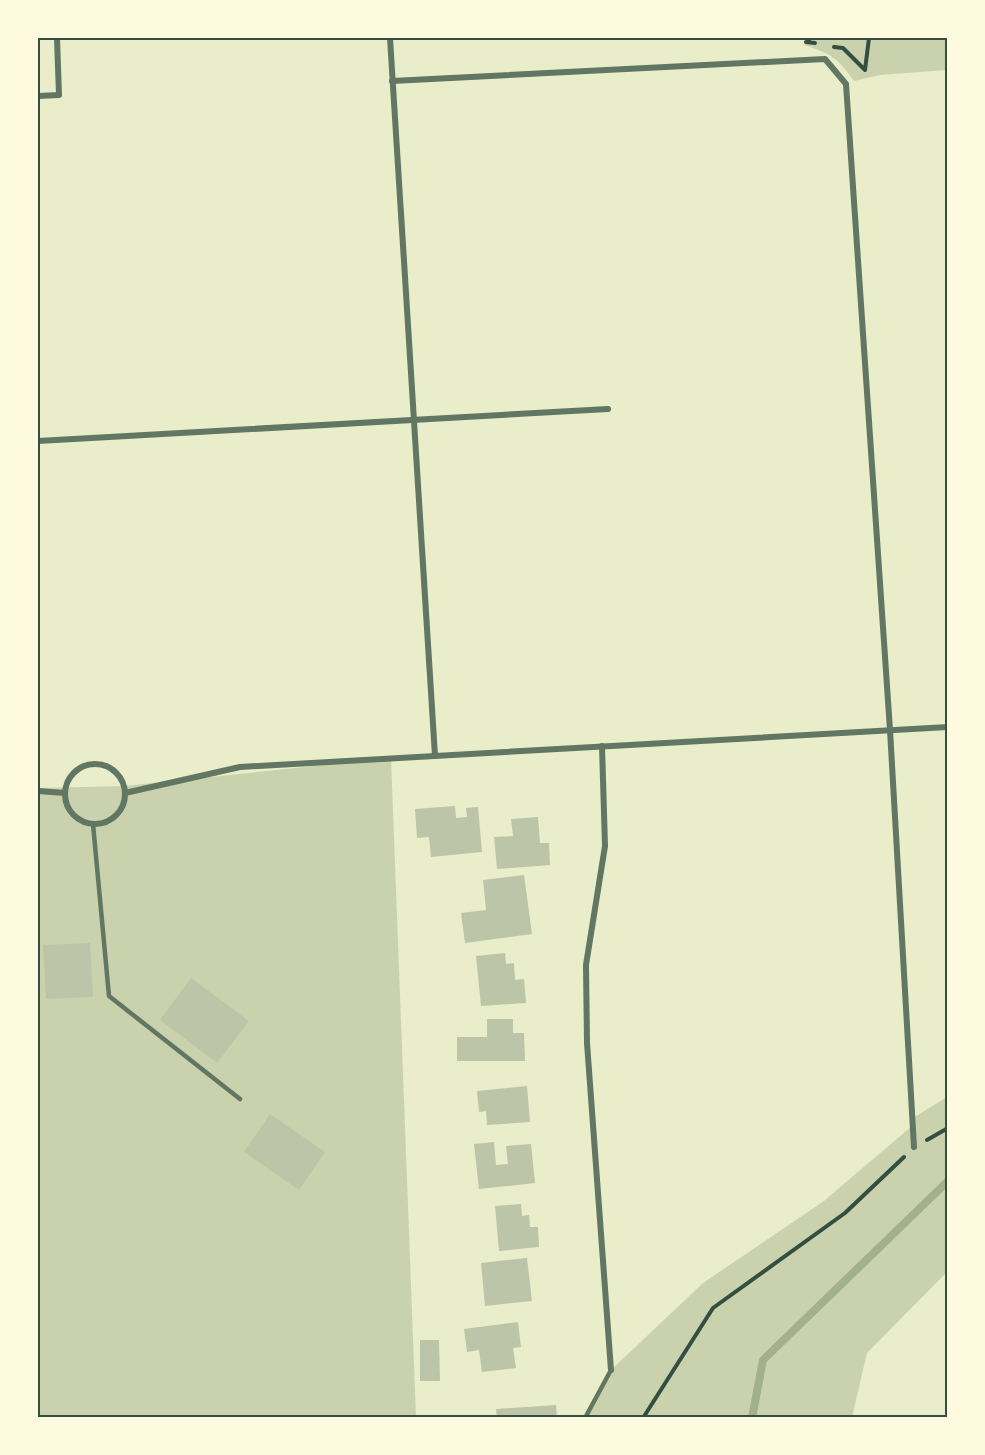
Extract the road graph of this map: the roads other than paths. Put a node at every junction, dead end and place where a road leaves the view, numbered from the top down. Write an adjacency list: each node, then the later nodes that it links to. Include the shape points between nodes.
1 (57, 38): 4 (street, via 59,95)
2 (390, 38): 3 (street)
3 (392, 81): 6 (street); 9 (street, via 825,59 846,84)
4 (38, 96)
5 (608, 409): 6 (street)
6 (414, 419): 7 (street); 11 (street)
7 (38, 441)
8 (948, 726): 9 (street)
9 (890, 730): 10 (street); 17 (street)
10 (602, 746): 11 (street); 18 (street, via 605,846 586,965 587,1043)
11 (435, 756): 14 (street, via 240,767)
12 (38, 791): 13 (street)
13 (64, 793): 14 (street, via 73,772 88,764 108,766 120,777); 15 (street, via 74,816)
14 (125, 793): 15 (street, via 116,816)
15 (93, 824): 16 (lane, via 109,996)
16 (240, 1099)
17 (914, 1147)
18 (611, 1370): 19 (lane)
19 (585, 1418)

